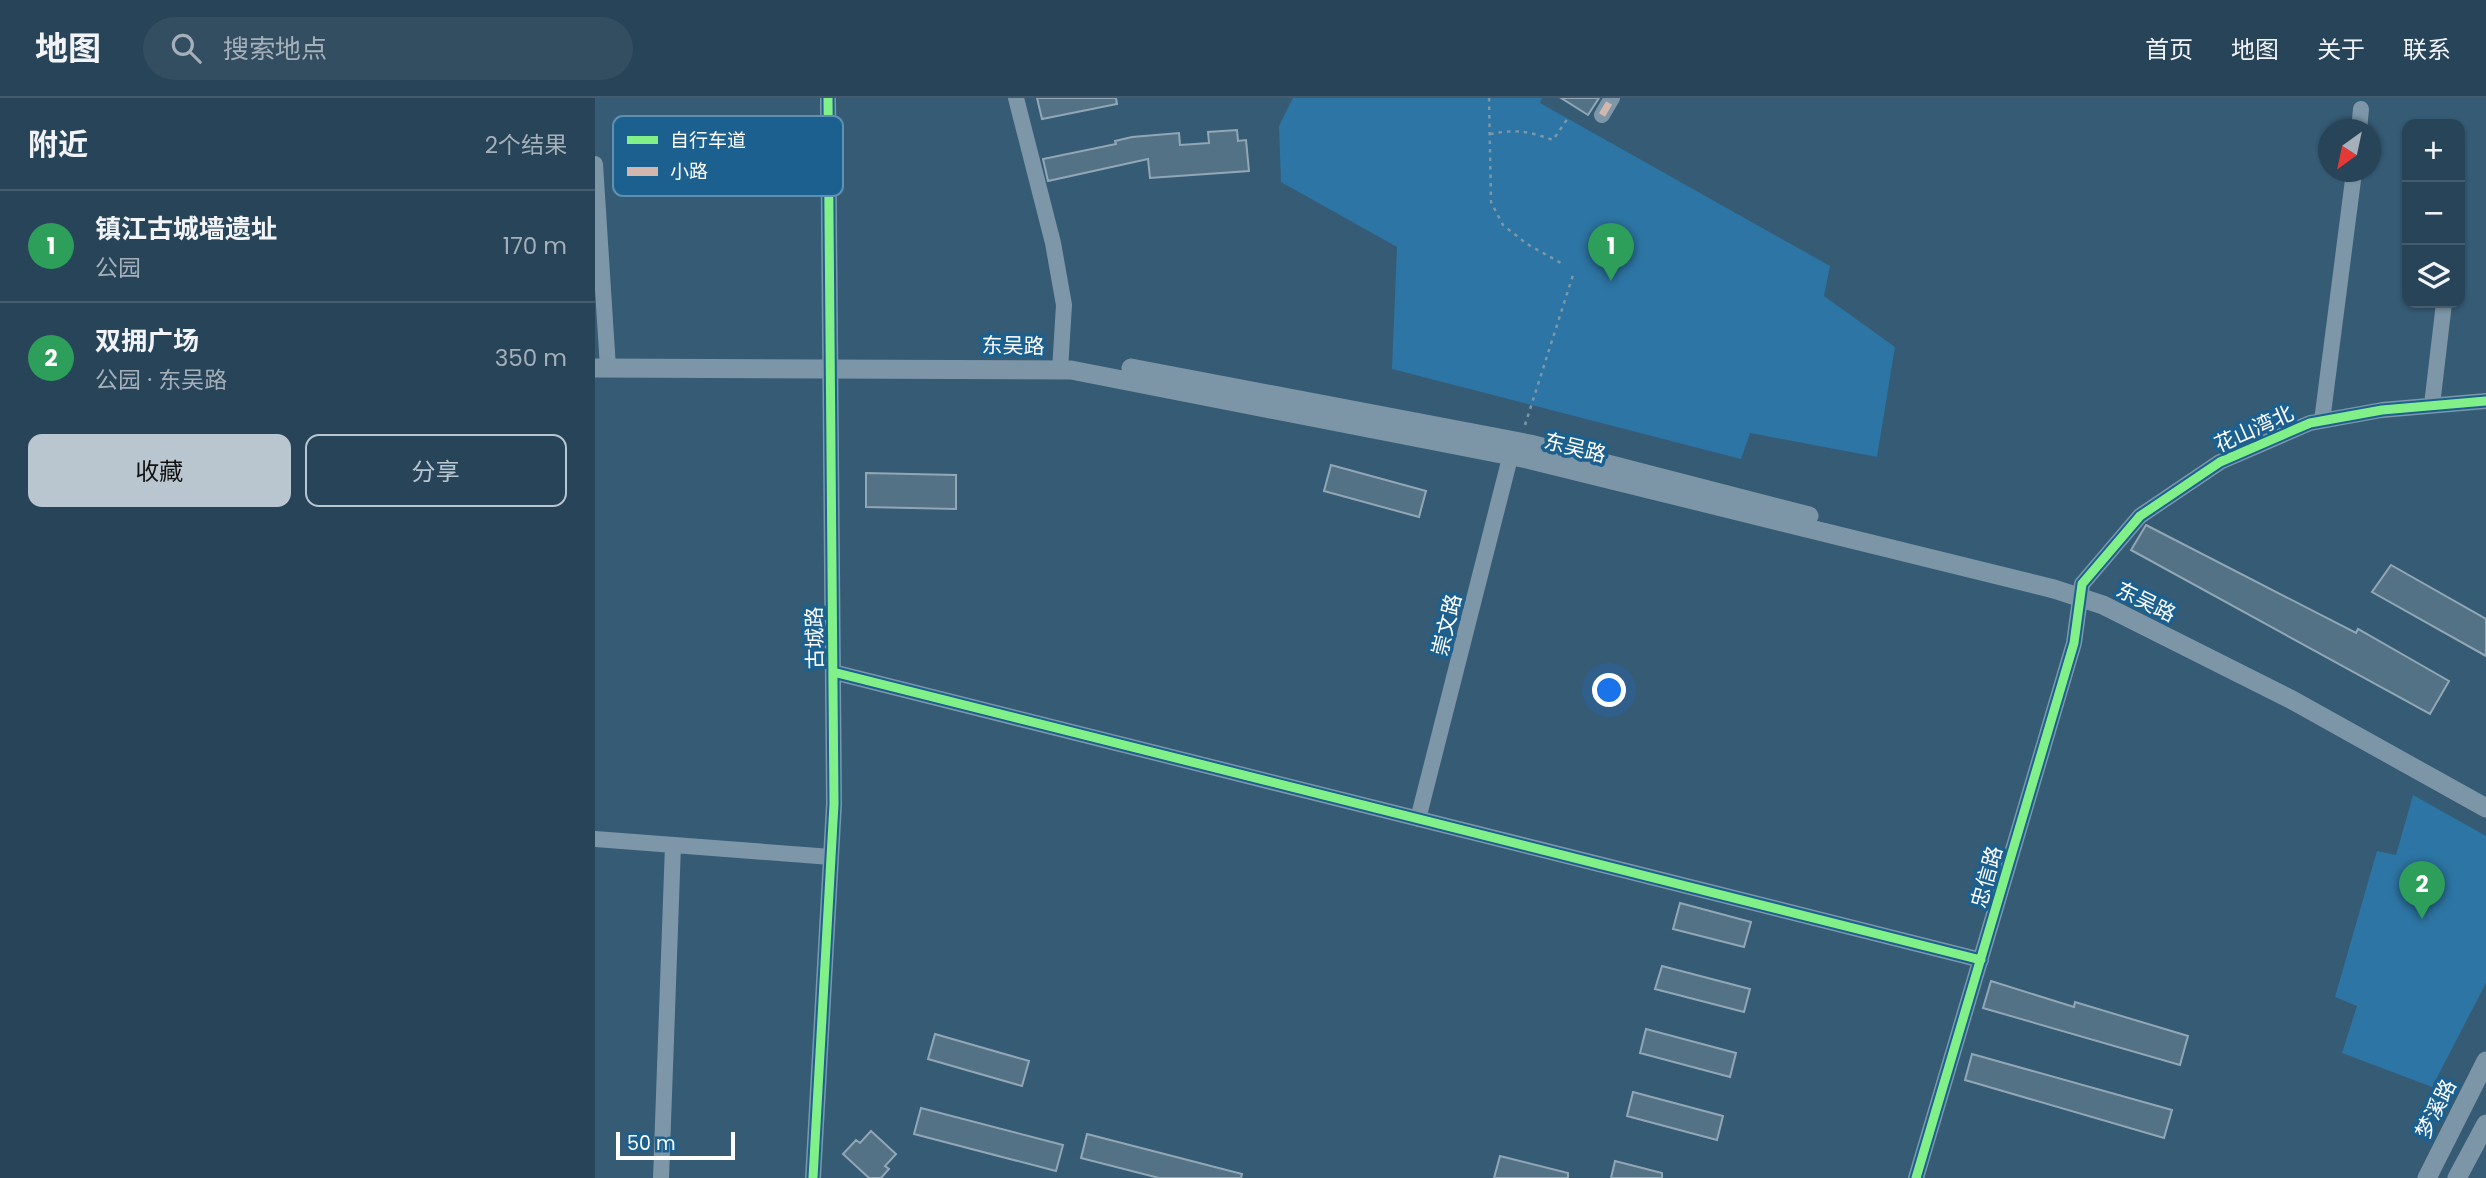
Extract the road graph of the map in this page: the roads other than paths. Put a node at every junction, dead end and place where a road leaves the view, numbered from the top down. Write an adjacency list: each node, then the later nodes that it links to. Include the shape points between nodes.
1 (828, 98): 6 (street, 古城路)
2 (1016, 98): 14 (street, via 1064,305)
3 (1612, 98): 5 (street)
4 (2361, 109): 7 (street)
5 (1602, 115)
6 (828, 116)
7 (2360, 119)
8 (595, 164): 12 (street)
9 (2353, 182): 17 (street)
10 (829, 196): 13 (street, 古城路)
11 (2443, 308): 16 (street)
12 (601, 361): 13 (main road, 东吴路)
13 (830, 361): 14 (main road, 东吴路); 20 (street, 古城路)
14 (1060, 363): 18 (main road, 东吴路, via 1086,360)
15 (2486, 401): 16 (street, 花山湾北)
16 (2432, 405): 17 (street, 花山湾北)
17 (2322, 421): 19 (street, 花山湾北, via 2220,462 2140,516)
18 (1515, 446): 19 (main road, 东吴路); 23 (street, 崇文路)
19 (2080, 591): 21 (main road, 东吴路, via 2108,593 2300,690); 22 (main road, 东吴路); 27 (street, 忠信路, via 2074,643)
20 (833, 672): 23 (street); 26 (street, 古城路)
21 (2486, 793)
22 (2486, 807)
23 (1418, 819): 27 (street)
24 (595, 839): 25 (street)
25 (673, 845): 26 (street); 30 (street)
26 (831, 857): 31 (street, 古城路)
27 (1981, 960): 32 (street, 忠信路)
28 (2486, 1061): 33 (main road, 梦溪路)
29 (2486, 1124): 34 (main road)
30 (661, 1178)
31 (813, 1178)
32 (1916, 1178)
33 (2427, 1178)
34 (2458, 1178)

